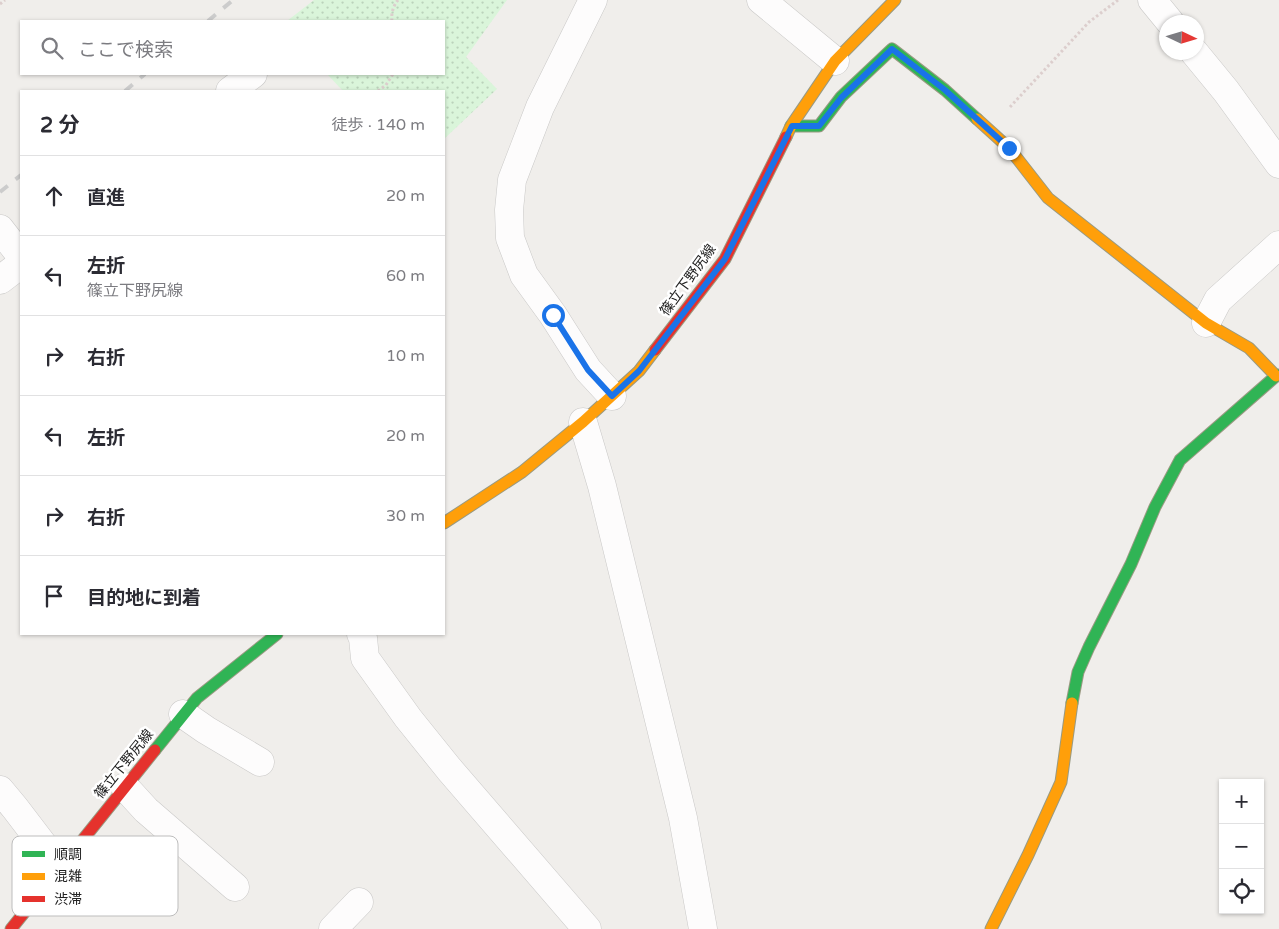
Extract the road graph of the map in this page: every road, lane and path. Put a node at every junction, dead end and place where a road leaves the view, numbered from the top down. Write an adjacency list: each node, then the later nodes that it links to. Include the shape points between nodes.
1 (5, 0): 8 (path)
2 (398, 0): 10 (path)
3 (593, 0): 25 (street, via 540,107 512,180 510,238 524,275 588,370)
4 (761, 0): 12 (street)
5 (895, 0): 12 (street, 篠立下野尻線)
6 (1118, 0): 18 (path, via 1089,22)
7 (1152, 0): 9 (street)
8 (0, 4)
9 (1164, 15)
10 (392, 20)
11 (1201, 60): 19 (street)
12 (836, 61): 17 (street, 篠立下野尻線)
13 (253, 75): 15 (street)
14 (392, 75): 16 (path)
15 (231, 90)
16 (379, 90)
17 (792, 126): 18 (street, via 819,126 841,98 892,49); 25 (street, 篠立下野尻線, via 725,259 639,371)
18 (989, 129): 23 (street, via 1009,148 1048,198)
19 (1279, 164)
20 (1279, 245): 23 (street, via 1218,300)
21 (16, 249): 22 (street)
22 (0, 280)
23 (1206, 323): 24 (street, via 1249,348)
24 (1277, 375): 45 (street, via 1180,460 1155,507 1078,672 1061,782)
25 (612, 396): 26 (street, 篠立下野尻線)
26 (583, 422): 27 (street, 篠立下野尻線, via 522,472); 44 (street, via 602,486 683,818)
27 (445, 522)
28 (276, 635): 30 (street, 篠立下野尻線, via 197,698)
29 (362, 635): 43 (street, via 365,658 408,718)
30 (184, 714): 31 (street); 32 (street, 篠立下野尻線)
31 (260, 762)
32 (125, 787): 35 (street, 篠立下野尻線); 36 (street)
33 (0, 790): 34 (street)
34 (37, 836)
35 (85, 836)
36 (176, 836)
37 (178, 838): 38 (street)
38 (235, 887)
39 (359, 902): 42 (street)
40 (21, 916): 41 (street, 篠立下野尻線)
41 (11, 929)
42 (332, 929)
43 (587, 929)
44 (702, 929)
45 (991, 929)

